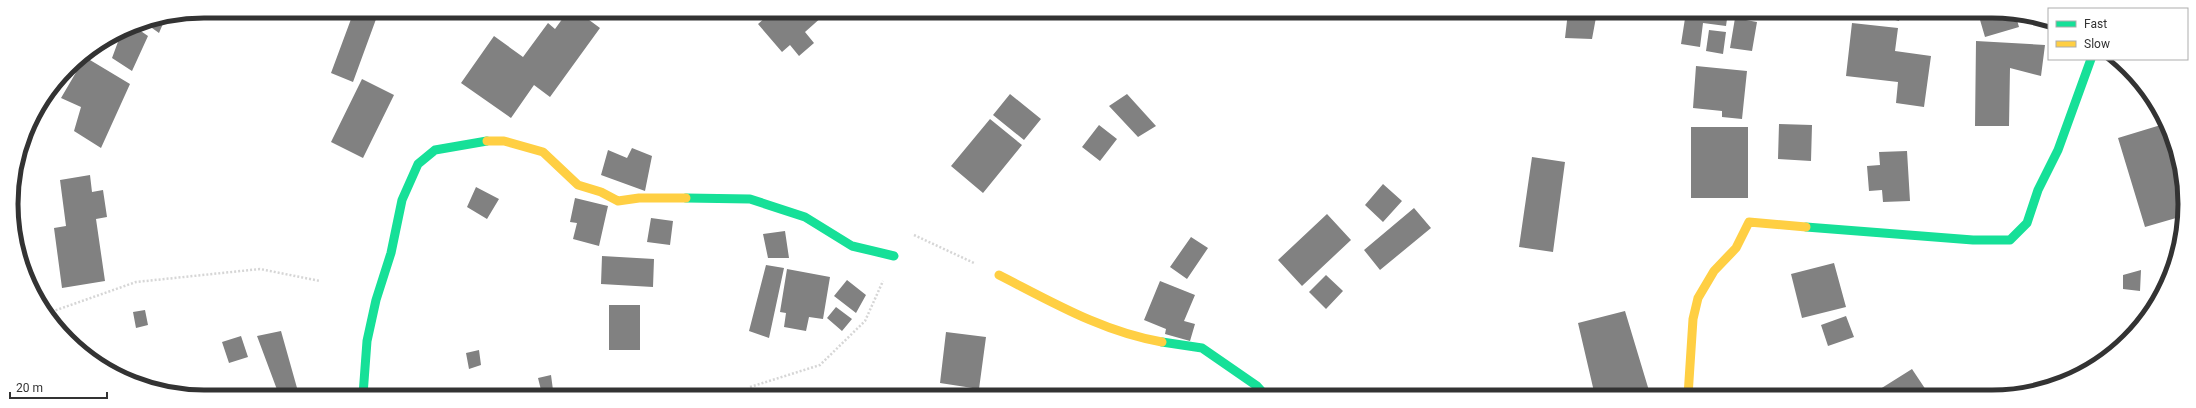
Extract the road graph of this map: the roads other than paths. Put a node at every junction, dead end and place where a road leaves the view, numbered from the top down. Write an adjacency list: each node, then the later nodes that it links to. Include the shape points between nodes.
1 (2091, 60): 6 (street, via 2058,150 2038,190 2027,223 2010,240 1973,240 1749,222 1736,248 1714,271 1698,298 1693,319)
2 (894, 256): 4 (street, via 852,246 805,217 750,199 639,198 618,201 601,192 578,185 543,152 504,141 482,141 435,150 418,164 402,200 391,253 376,300 367,341)
3 (999, 275): 5 (street, via 1094,323 1138,338 1202,348)
4 (363, 390)
5 (1261, 390)
6 (1688, 390)

